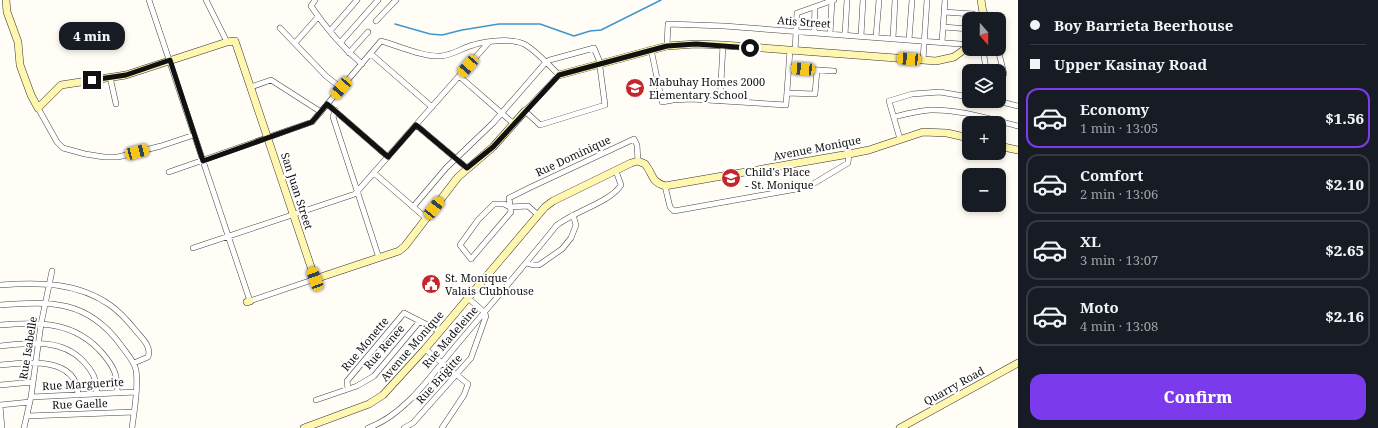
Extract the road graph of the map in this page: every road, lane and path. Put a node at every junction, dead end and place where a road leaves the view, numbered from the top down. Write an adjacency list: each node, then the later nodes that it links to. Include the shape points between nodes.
1 (6, 0): 20 (street)
2 (149, 0): 51 (street)
3 (206, 0): 38 (street)
4 (315, 0): 22 (street, via 311,6)
5 (357, 0): 27 (street)
6 (378, 0): 42 (street)
7 (396, 0): 23 (street)
8 (833, 0): 17 (street); 31 (street)
9 (847, 0): 32 (street)
10 (863, 0): 33 (street)
11 (879, 0): 34 (street)
12 (895, 0): 35 (street)
13 (912, 0): 36 (street)
14 (927, 0): 37 (street)
15 (945, 0): 19 (street)
16 (982, 0): 18 (street)
17 (815, 7): 29 (street, via 797,13); 30 (street)
18 (983, 11)
19 (944, 12): 21 (street); 24 (street)
20 (3, 13): 72 (street, via 18,42 20,65)
21 (962, 13)
22 (318, 17): 27 (street); 41 (street)
23 (376, 21)
24 (943, 27): 26 (street); 40 (street)
25 (280, 28): 41 (street)
26 (962, 28)
27 (330, 31): 42 (street)
28 (368, 32): 49 (street)
29 (796, 32): 30 (street, Atis Street); 44 (street, Atis Street, via 668,24); 47 (street)
30 (814, 33): 31 (street, Atis Street)
31 (830, 34): 32 (street, Atis Street)
32 (845, 35): 33 (street, Atis Street)
33 (861, 36): 34 (street, Atis Street)
34 (876, 37): 35 (street, Atis Street)
35 (893, 38): 36 (street, Atis Street)
36 (909, 40): 37 (street, Atis Street)
37 (924, 41): 40 (street, Atis Street); 52 (street)
38 (228, 42): 51 (street); 62 (street, San Juan Street, via 235,41)
39 (489, 42): 50 (street, via 440,56 381,42); 53 (street, via 525,44); 60 (street)
40 (942, 42): 43 (street, Atis Street)
41 (295, 43): 63 (street)
42 (340, 43): 49 (street)
43 (960, 44)
44 (667, 46): 45 (street); 46 (street)
45 (723, 46): 47 (street); 66 (street)
46 (651, 49): 55 (street); 66 (street, via 662,102)
47 (792, 51): 52 (street); 56 (street)
48 (962, 51): 52 (street, via 946,60)
49 (349, 53): 54 (street)
50 (371, 54): 54 (street); 71 (street)
51 (170, 60): 61 (street); 81 (street)
52 (923, 60)
53 (546, 62): 55 (street, via 594,48); 59 (street); 76 (street)
54 (362, 64): 63 (street)
55 (599, 64): 59 (street); 74 (street, via 605,105 540,125)
56 (788, 68): 57 (street); 64 (street)
57 (817, 70): 58 (street); 64 (street, via 815,94)
58 (834, 71)
59 (559, 75): 74 (street)
60 (459, 76): 71 (street); 76 (street)
61 (110, 77): 68 (street); 72 (street, via 61,85)
62 (251, 87): 75 (street, via 271,80); 83 (street, San Juan Street)
63 (341, 88): 69 (street)
64 (787, 93): 66 (street, via 786,105)
65 (962, 96): 77 (street, via 940,92 912,94 889,101)
66 (720, 101)
67 (1006, 103): 70 (street)
68 (116, 104)
69 (327, 104): 73 (street); 75 (street)
70 (1018, 106)
71 (432, 107): 79 (street)
72 (38, 108): 81 (street, via 63,148 98,156 118,157)
73 (335, 110): 88 (street); 97 (street, via 333,117)
74 (526, 111): 78 (street)
75 (320, 112): 83 (street, via 312,122)
76 (502, 113): 78 (street); 89 (street)
77 (894, 117): 80 (street, via 931,110 958,112); 84 (street)
78 (514, 124): 92 (street, via 493,147)
79 (416, 125): 88 (street); 89 (street)
80 (1018, 126)
81 (194, 135): 90 (street)
82 (962, 136): 84 (street, Avenue Monique, via 923,132)
83 (267, 138): 90 (street); 100 (street, San Juan Street)
84 (900, 139): 87 (street, Avenue Monique)
85 (1006, 147): 86 (street)
86 (1018, 150)
87 (849, 154): 96 (street, Avenue Monique); 96 (street, via 848,163 808,187 681,210 674,211 670,207)
88 (388, 157): 95 (street)
89 (456, 158): 92 (street); 98 (street)
90 (203, 161): 94 (street); 104 (street)
91 (638, 162): 93 (street, Avenue Monique); 96 (street, via 645,164 653,180); 99 (street, Rue Dominique, via 634,139 509,198)
92 (467, 168): 103 (street)
93 (616, 170): 101 (street, Avenue Monique, via 553,201); 102 (street, Rue Madeleine, via 621,185 618,189 602,201)
94 (169, 172)
95 (374, 173): 97 (street); 98 (street)
96 (665, 186)
97 (357, 192): 100 (street); 106 (street)
98 (413, 207): 103 (street)
99 (510, 207): 99 (street, via 511,212 472,259 460,245 478,220 494,204); 101 (street, via 528,206)
100 (293, 215): 104 (street); 109 (street, San Juan Street)
101 (538, 215): 112 (street, Avenue Monique)
102 (573, 215): 107 (street, Rue Madeleine, via 556,226); 107 (street, via 576,225 568,243 539,265)
103 (426, 218): 106 (street, via 405,246 399,251)
104 (228, 236): 105 (street); 109 (street, via 248,302)
105 (193, 248)
106 (379, 258): 109 (street)
107 (527, 263): 115 (street, Rue Madeleine)
108 (52, 271): 110 (street, Rue Isabelle)
109 (315, 279)
110 (49, 284): 111 (street, via 27,282); 113 (street, Rue Isabelle); 124 (street, via 95,295 119,312 149,348 148,357)
111 (0, 285)
112 (468, 298): 115 (street); 119 (street, Avenue Monique)
113 (46, 303): 114 (street); 117 (street, Rue Isabelle); 124 (street, via 81,311 102,324)
114 (0, 305)
115 (484, 312): 125 (street, Rue Madeleine); 128 (street, Rue Brigitte, via 486,319 471,358)
116 (420, 321): 119 (street); 131 (street, Rue Renee, via 374,376); 131 (street, Rue Monette, via 404,313 347,381)
117 (41, 324): 118 (street); 120 (street, Rue Isabelle); 133 (street, via 70,329 95,345 110,362 116,374)
118 (0, 325)
119 (439, 332): 122 (street, Avenue Monique)
120 (38, 343): 121 (street); 123 (street, Rue Isabelle); 134 (street, via 60,346 79,357 94,374)
121 (0, 346)
122 (425, 349): 125 (street); 141 (street, Avenue Monique, via 392,386 375,400)
123 (36, 362): 127 (street); 129 (street, Rue Isabelle); 135 (street, via 65,370 78,386)
124 (134, 362): 132 (street)
125 (441, 362): 128 (street); 143 (street, Rue Madeleine, via 411,398 393,414)
126 (1018, 363): 150 (street, Quarry Road)
127 (0, 365)
128 (457, 375): 142 (street, Rue Brigitte); 149 (street, via 468,384 464,395)
129 (33, 382): 130 (street); 136 (street, Rue Isabelle)
130 (0, 385)
131 (348, 389): 137 (street, Rue Renee)
132 (136, 392): 133 (street, Rue Marguerite); 139 (street)
133 (116, 393): 134 (street, Rue Marguerite)
134 (97, 394): 135 (street, Rue Marguerite)
135 (78, 395): 136 (street, Rue Marguerite)
136 (30, 399): 138 (street, Rue Marguerite); 140 (street, Rue Isabelle)
137 (316, 400)
138 (0, 406): 144 (street)
139 (134, 412): 140 (street, Rue Gaelle); 146 (street)
140 (27, 416): 145 (street, Rue Isabelle)
141 (316, 426): 147 (street, Avenue Monique)
142 (414, 426): 148 (street, Rue Brigitte)
143 (371, 427)
144 (2, 428)
145 (24, 428)
146 (132, 428)
147 (304, 428)
148 (404, 428)
149 (442, 428)
150 (900, 428)

